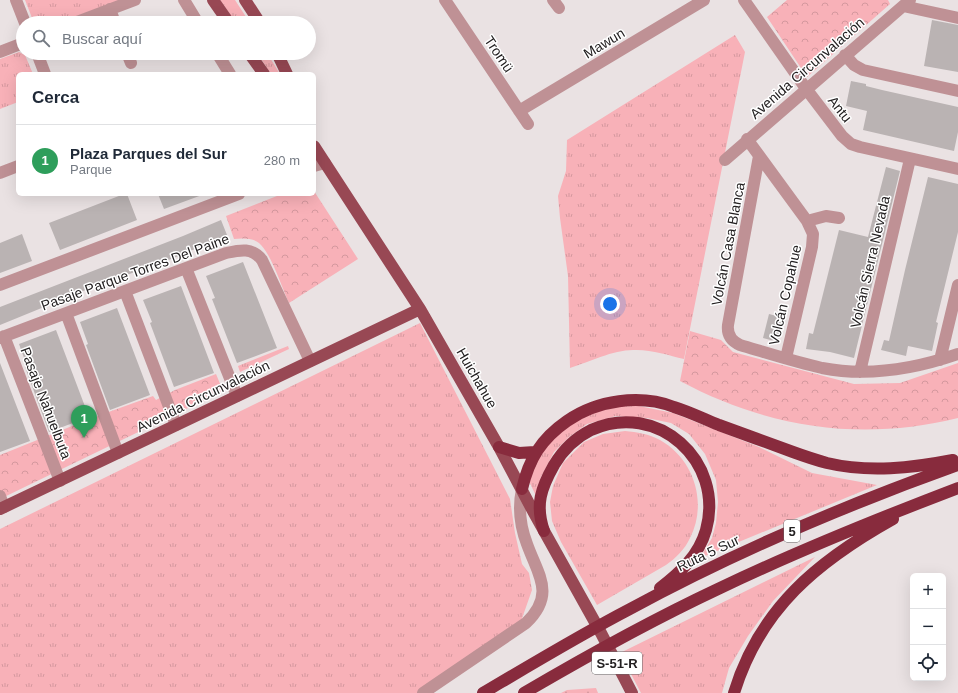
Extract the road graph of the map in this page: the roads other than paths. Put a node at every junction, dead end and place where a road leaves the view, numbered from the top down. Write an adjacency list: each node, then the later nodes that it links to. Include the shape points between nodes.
1 (16, 0): 11 (street)
2 (135, 0): 10 (street)
3 (184, 0): 14 (street)
4 (213, 0): 15 (main road)
5 (245, 0): 16 (main road)
6 (445, 0): 31 (street, Tromü)
7 (704, 0): 31 (street, Mawun)
8 (744, 0): 29 (street, Antu)
9 (905, 2): 17 (street); 20 (street, Avenida Circunvalación)
10 (110, 10): 12 (street); 13 (street)
11 (22, 16)
12 (93, 16)
13 (112, 16)
14 (194, 16)
15 (224, 16)
16 (255, 16)
17 (958, 18)
18 (16, 46): 19 (street)
19 (0, 52)
20 (845, 55): 29 (street, Avenida Circunvalación); 30 (street, via 863,70)
21 (40, 60): 25 (street)
22 (221, 60): 26 (street)
23 (254, 60): 27 (main road)
24 (280, 60): 28 (main road)
25 (44, 72)
26 (229, 72)
27 (263, 72)
28 (286, 72)
29 (807, 90): 33 (street, Avenida Circunvalación); 36 (street, Antu, via 851,144)
30 (958, 91)
31 (520, 111): 32 (street, Tromü)
32 (528, 124)
33 (747, 139): 35 (street, Volcán Copahue); 37 (street, Avenida Circunvalación)
34 (316, 154): 38 (main road, Huichahue)
35 (759, 156): 44 (street, Volcán Copahue); 53 (street, Volcán Casa Blanca, via 728,325 730,337 740,345)
36 (910, 159): 40 (street, Antu); 56 (street, Volcán Sierra Nevada)
37 (725, 160)
38 (319, 165): 49 (main road, Huichahue)
39 (16, 167): 41 (street)
40 (958, 169)
41 (0, 173)
42 (234, 196): 46 (street)
43 (839, 218): 44 (street, via 826,216)
44 (807, 221): 53 (street, Volcán Copahue, via 813,234 812,247)
45 (186, 268): 48 (street, Pasaje Parque Torres Del Paine); 55 (street, Pasaje Parque Torres Del Paine, via 226,253 246,250 256,253 262,260); 57 (street)
46 (0, 285)
47 (958, 285): 54 (street)
48 (125, 291): 50 (street, Pasaje Parque Torres Del Paine); 58 (street)
49 (420, 309): 55 (main road, Avenida Circunvalación); 59 (main road, Huichahue)
50 (66, 313): 51 (street, Pasaje Parque Torres Del Paine); 61 (street)
51 (2, 337): 64 (street, Pasaje Nahuelbuta)
52 (958, 354): 54 (street)
53 (786, 358): 56 (street, via 823,368)
54 (940, 360): 56 (street, via 899,369)
55 (310, 361): 57 (main road, Avenida Circunvalación)
56 (860, 372)
57 (237, 396): 58 (main road, Avenida Circunvalación)
58 (176, 425): 61 (main road, Avenida Circunvalación)
59 (499, 447): 60 (highway, via 519,453); 66 (main road, Huichahue)
60 (535, 452): 62 (highway, via 563,424 583,412 607,404 636,400 674,406 760,441 811,459 842,466 873,469); 66 (highway)
61 (118, 453): 64 (main road, Avenida Circunvalación)
62 (958, 460)
63 (958, 465): 70 (highway, Ruta 5 Sur / 5, via 812,522)
64 (60, 481): 68 (main road, Avenida Circunvalación)
65 (958, 488): 67 (highway, 5)
66 (522, 490): 69 (main road, Huichahue); 71 (street, via 522,528 542,585 537,610 526,623)
67 (926, 500): 73 (highway, 5, via 765,567 640,628); 75 (highway, via 837,554 808,576 770,619 742,671)
68 (1, 504)
69 (544, 531): 70 (highway, via 539,506 542,488 557,459 565,449 586,433 610,424 635,423 660,430 681,443 697,461 707,483 710,507 706,531 696,552 681,571); 74 (main road, Huichahue / S-51-R)
70 (631, 608): 72 (highway, Ruta 5 Sur / 5)
71 (423, 693)
72 (483, 693)
73 (524, 693)
74 (632, 693)
75 (734, 693)

